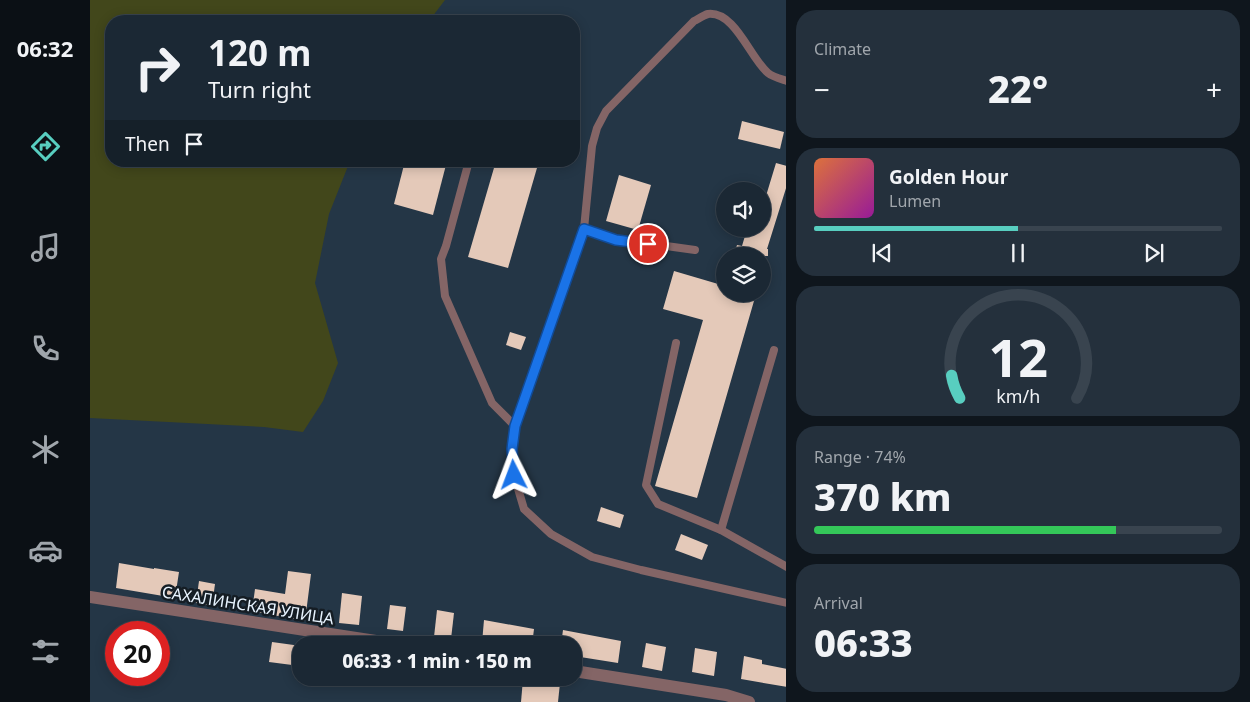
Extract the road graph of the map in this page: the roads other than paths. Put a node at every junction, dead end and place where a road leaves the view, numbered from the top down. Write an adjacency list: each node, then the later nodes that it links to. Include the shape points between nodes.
1 (786, 81): 3 (lane, via 769,74 722,16 708,14 694,21 606,111 597,128 592,146)
2 (467, 167): 7 (lane, via 440,259 445,296 492,403)
3 (584, 229): 4 (lane, via 616,240); 7 (lane)
4 (695, 250)
5 (676, 342): 8 (lane, via 646,485 658,504)
6 (774, 350): 8 (lane)
7 (515, 426): 11 (lane, via 512,449 514,475 524,509 551,534 592,556)
8 (721, 530): 9 (lane)
9 (786, 567)
10 (90, 597): 12 (street, САХАЛИНСКАЯ УЛИЦА)
11 (786, 603)
12 (344, 636)
13 (582, 672): 14 (street, via 726,695)
14 (749, 702)

